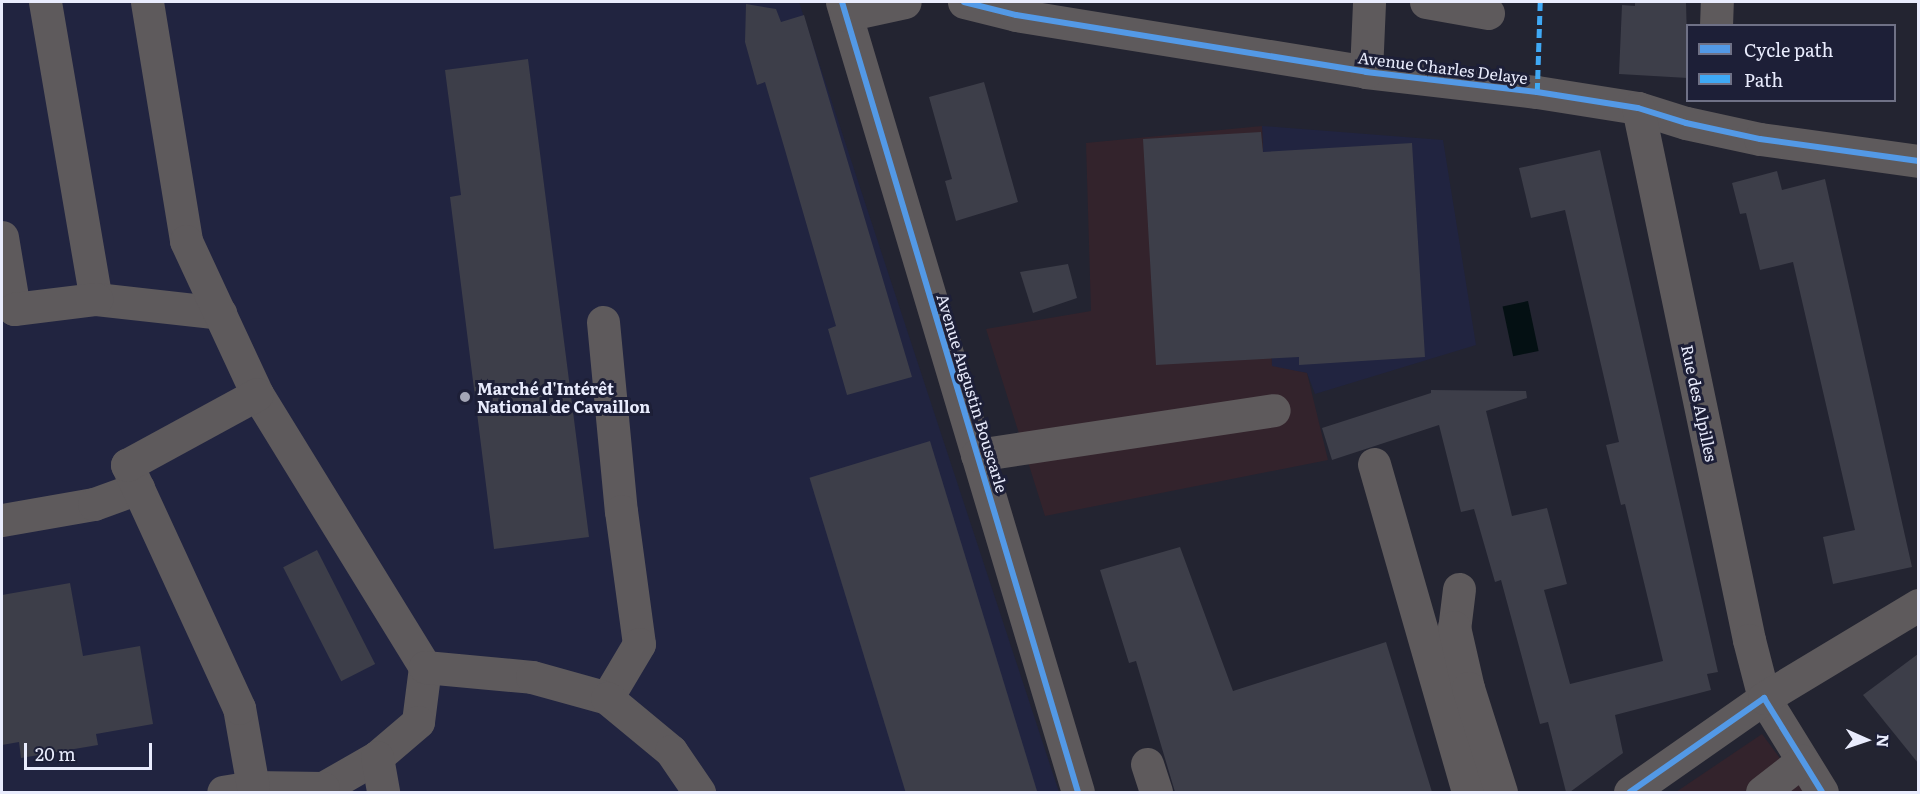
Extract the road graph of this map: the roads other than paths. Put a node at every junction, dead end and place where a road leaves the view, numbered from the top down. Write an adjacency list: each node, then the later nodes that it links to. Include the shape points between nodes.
1 (45, 2): 16 (street)
2 (147, 2): 17 (street, via 186,241)
3 (905, 2): 8 (street)
4 (964, 2): 11 (street, Avenue Charles Delaye, via 1016,15)
5 (1369, 2): 11 (street)
6 (1426, 2): 9 (street)
7 (1717, 2): 10 (street)
8 (844, 8): 21 (street, Avenue Augustin Bouscarle)
9 (1488, 13)
10 (1716, 24)
11 (1366, 72): 12 (street, Avenue Charles Delaye)
12 (1638, 108): 13 (street, Avenue Charles Delaye); 29 (street, Rue des Alpilles)
13 (1696, 112): 14 (street, Avenue Charles Delaye, via 1760,139)
14 (1918, 161)
15 (2, 237): 16 (street, via 14,309)
16 (96, 299): 17 (street)
17 (220, 313): 19 (street)
18 (603, 322): 28 (street, via 621,511 639,644)
19 (257, 394): 23 (street, via 127,465); 27 (street)
20 (1274, 410): 21 (street)
21 (977, 455): 35 (street, Avenue Augustin Bouscarle)
22 (1374, 464): 36 (street)
23 (138, 488): 24 (street, via 94,504); 32 (street, via 239,708)
24 (2, 520)
25 (1459, 589): 37 (street, via 1454,627 1468,688)
26 (1918, 605): 29 (street)
27 (425, 667): 28 (street, via 532,677); 30 (street, via 418,722)
28 (607, 698): 34 (street, via 671,752)
29 (1764, 698): 31 (street, Rue des Alpilles); 38 (street)
30 (377, 757): 32 (street, via 323,788); 33 (street)
31 (1802, 761): 39 (street); 40 (street, Rue des Alpilles)
32 (238, 790)
33 (383, 792)
34 (699, 792)
35 (1078, 792)
36 (1468, 792)
37 (1501, 792)
38 (1630, 792)
39 (1762, 792)
40 (1822, 792)

